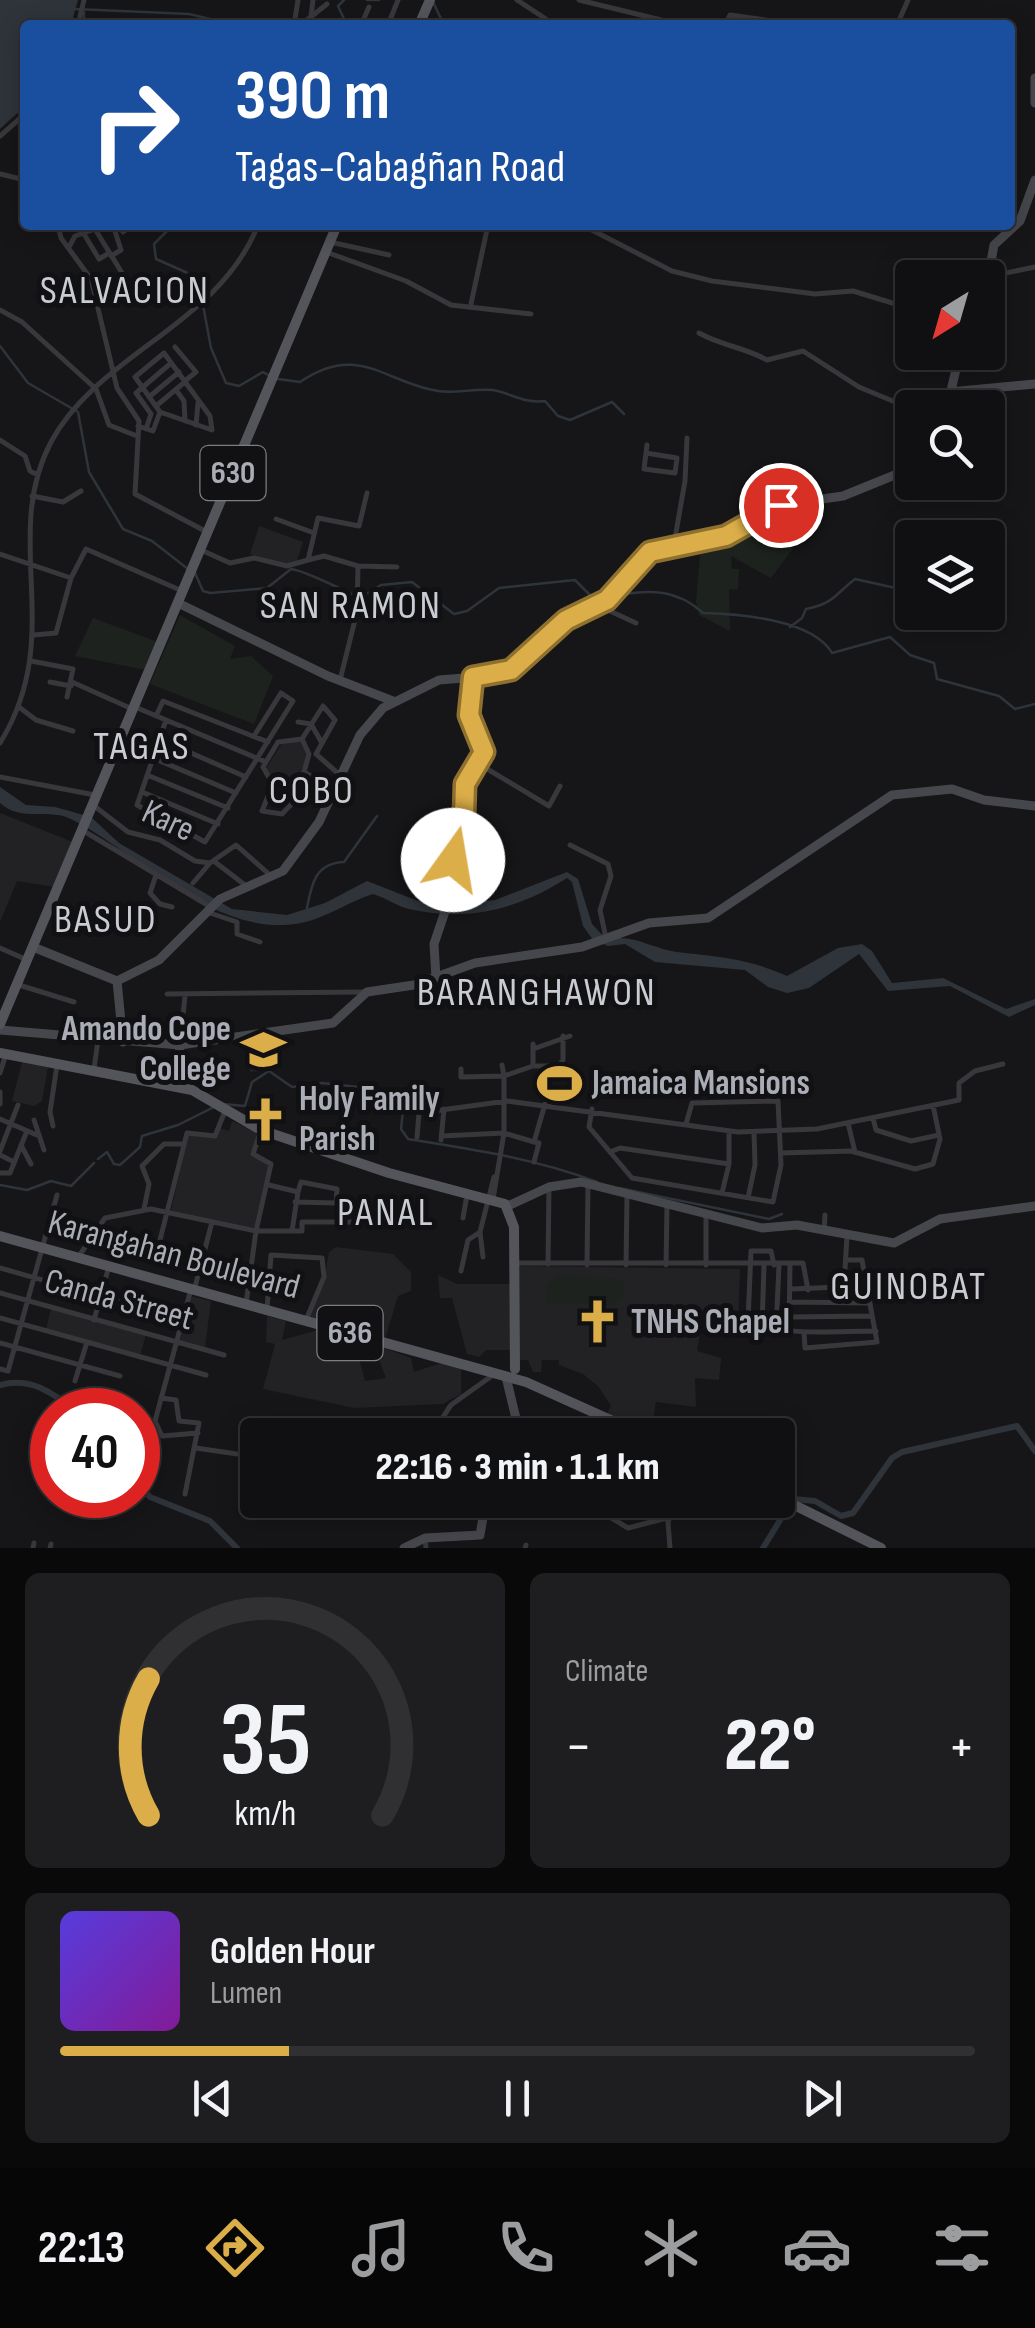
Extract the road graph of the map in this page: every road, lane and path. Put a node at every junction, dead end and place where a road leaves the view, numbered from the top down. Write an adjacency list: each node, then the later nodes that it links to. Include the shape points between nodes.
1 (313, 0): 4 (street, via 309,18)
2 (516, 0): 7 (street)
3 (579, 0): 8 (street)
4 (327, 4)
5 (369, 7): 6 (street)
6 (364, 20)
7 (547, 20)
8 (661, 20)
9 (728, 20): 10 (street)
10 (765, 20)
11 (1035, 78): 12 (street)
12 (1035, 103)
13 (20, 118): 14 (street)
14 (0, 136)
15 (1035, 180): 16 (street)
16 (1015, 226)
17 (60, 230): 32 (street)
18 (89, 230): 29 (street)
19 (94, 230): 30 (street)
20 (104, 230): 30 (street)
21 (114, 230): 33 (street, via 121,250)
22 (126, 230): 28 (street)
23 (256, 230): 51 (street, via 243,258 202,303)
24 (335, 230): 31 (main road, 630)
25 (487, 230): 44 (street)
26 (592, 230): 43 (street, via 672,270 712,281 815,294 854,292)
27 (1010, 230): 36 (street, via 994,245)
28 (123, 232)
29 (84, 234): 32 (street); 33 (street, via 98,259)
30 (98, 234): 33 (street)
31 (328, 247): 34 (street); 44 (street, via 448,304); 78 (main road, 630)
32 (68, 248): 51 (street, via 91,279)
33 (110, 255): 37 (street)
34 (389, 255)
35 (126, 260): 37 (street)
36 (991, 260)
37 (118, 266): 41 (street)
38 (1035, 267): 39 (street)
39 (1005, 274)
40 (138, 277): 41 (street)
41 (128, 283): 42 (street)
42 (138, 300)
43 (895, 304)
44 (470, 305): 46 (street)
45 (0, 310): 55 (street)
46 (531, 314)
47 (699, 334): 60 (street, via 771,360 802,351)
48 (175, 347): 52 (street, via 196,372)
49 (172, 362): 50 (street); 54 (street); 54 (street, via 164,353 135,377)
50 (179, 372): 52 (street); 58 (street)
51 (115, 374): 55 (street); 64 (street)
52 (186, 381): 56 (street); 59 (street)
53 (1035, 384): 57 (street)
54 (142, 387): 58 (street); 64 (street, via 136,393 150,414)
55 (96, 389): 65 (street, via 109,425); 71 (street, via 50,443)
56 (176, 390): 61 (street); 62 (street)
57 (971, 390)
58 (149, 397): 61 (street)
59 (197, 398): 63 (street); 63 (street, via 212,430)
60 (895, 402)
61 (158, 409): 62 (street); 64 (street, via 153,431)
62 (185, 420): 63 (street)
63 (196, 424)
64 (142, 427): 65 (street)
65 (136, 436): 78 (street, via 135,494)
66 (687, 438): 69 (street)
67 (0, 440): 71 (street)
68 (656, 454): 69 (street); 70 (street); 70 (street, via 647,449 644,469)
69 (681, 459): 70 (street, via 676,473); 79 (street, via 686,481)
70 (654, 470)
71 (38, 474): 75 (street)
72 (895, 475): 79 (street, via 843,496 781,505 714,540)
73 (81, 491): 75 (street, via 63,502)
74 (367, 493): 77 (street, via 360,526 318,518)
75 (32, 496): 83 (street)
76 (276, 519): 77 (street)
77 (314, 532): 82 (street)
78 (208, 533): 80 (main road, 630)
79 (674, 544): 88 (street, via 650,552)
80 (200, 550): 82 (street, via 230,564); 87 (main road, 630)
81 (0, 554): 83 (street)
82 (308, 560): 84 (street, via 324,556)
83 (32, 565): 86 (street); 90 (street)
84 (358, 566): 85 (street); 93 (street)
85 (397, 567)
86 (71, 578): 87 (street, via 86,549); 90 (street, via 56,633)
87 (183, 592): 93 (street); 99 (main road, 630)
88 (607, 600): 89 (street); 92 (street, via 566,620 511,670)
89 (636, 623)
90 (34, 635): 91 (street)
91 (32, 661): 95 (street, via 74,669); 98 (street)
92 (473, 677): 97 (street, via 432,682); 117 (street, via 469,715 484,751)
93 (340, 680): 97 (street)
94 (50, 682): 95 (street)
95 (71, 684): 96 (street); 99 (street)
96 (67, 696)
97 (393, 701): 120 (street, via 365,726)
98 (19, 706): 106 (street, via 36,720); 111 (street)
99 (134, 708): 101 (street); 131 (main road, 630)
100 (195, 714): 101 (street, via 162,701); 105 (street); 107 (street)
101 (156, 716): 102 (street)
102 (166, 720): 105 (street); 109 (street)
103 (298, 722): 104 (street)
104 (310, 724): 108 (street); 112 (street); 112 (street, via 321,707 334,713)
105 (189, 730): 115 (street)
106 (73, 731)
107 (254, 736): 110 (street); 110 (street, via 281,692 293,702)
108 (302, 739): 113 (street); 116 (street, via 280,741)
109 (159, 740): 114 (street); 122 (street)
110 (268, 742): 115 (street)
111 (0, 743)
112 (322, 743): 113 (street)
113 (312, 754): 118 (street); 120 (street)
114 (153, 758): 119 (street); 127 (street)
115 (258, 758): 116 (street); 122 (street)
116 (266, 762): 123 (street)
117 (477, 762): 124 (street, via 549,806); 149 (street, via 464,786 453,860 458,874 434,944)
118 (304, 772): 123 (street, via 290,784); 125 (street)
119 (147, 775): 126 (street); 133 (street)
120 (341, 776): 125 (street)
121 (0, 777): 131 (street)
122 (246, 777): 127 (street)
123 (273, 784): 128 (street)
124 (560, 786)
125 (334, 790): 130 (street)
126 (141, 792): 134 (street); 134 (street, via 138,806 206,842)
127 (236, 793): 133 (street)
128 (265, 798): 129 (street); 129 (street, via 260,809 279,814)
129 (293, 801): 130 (street, via 299,796)
130 (327, 804): 139 (street, via 290,864)
131 (93, 805): 135 (main road, 630); 137 (street, Kare, via 128,832)
132 (1035, 806): 144 (street, via 952,789 892,796 717,914 649,923)
133 (228, 808): 134 (street)
134 (218, 824)
135 (82, 830): 138 (street); 146 (main road, 630)
136 (570, 845): 144 (street, via 608,864)
137 (211, 863): 139 (street, Kare, via 236,845); 140 (street); 141 (street)
138 (156, 875): 142 (street, via 150,893); 143 (street)
139 (272, 877): 141 (street)
140 (194, 884)
141 (248, 887): 143 (street)
142 (172, 907)
143 (208, 907): 145 (street, via 237,922 242,939); 150 (street, via 160,960)
144 (601, 940): 149 (street, via 476,963)
145 (260, 942)
146 (32, 947): 148 (main road, 630); 150 (street)
147 (0, 948): 148 (street)
148 (27, 960): 151 (main road, 630)
149 (436, 978): 152 (street)
150 (116, 981): 158 (street)
151 (17, 985): 155 (street); 156 (main road, 630)
152 (367, 992): 154 (street); 159 (street, via 332,1023)
153 (167, 994): 154 (street)
154 (186, 996): 159 (street)
155 (74, 1002)
156 (0, 1027): 157 (street)
157 (98, 1040): 158 (street); 165 (street)
158 (123, 1042): 159 (street)
159 (180, 1045): 168 (street)
160 (3, 1054): 161 (main road); 166 (street)
161 (58, 1064): 165 (main road); 185 (street)
162 (1003, 1064): 175 (street, via 959,1082 959,1100)
163 (502, 1066): 167 (street)
164 (534, 1066): 164 (street, via 533,1046 566,1036 558,1066); 167 (street)
165 (94, 1072): 168 (main road)
166 (0, 1073)
167 (504, 1076): 169 (street, via 461,1073); 171 (street)
168 (176, 1086): 176 (main road)
169 (461, 1086)
170 (0, 1092): 172 (street)
171 (507, 1101): 173 (street); 178 (street); 191 (street)
172 (0, 1104)
173 (545, 1104): 177 (street); 195 (street)
174 (18, 1105): 183 (street)
175 (934, 1105): 179 (street); 192 (street)
176 (220, 1108): 186 (main road); 196 (street, via 215,1136 193,1131)
177 (592, 1109): 184 (street); 199 (street, via 590,1128)
178 (444, 1110): 191 (street, via 441,1138); 194 (street, via 419,1113)
179 (873, 1118): 182 (street); 192 (street, via 876,1130 911,1141)
180 (0, 1119): 183 (street)
181 (34, 1120): 193 (street)
182 (848, 1123): 187 (street); 200 (street)
183 (12, 1124): 188 (street); 201 (street)
184 (686, 1124): 187 (street, via 692,1103 776,1099); 189 (street)
185 (53, 1126)
186 (260, 1130): 208 (street, via 254,1154 271,1161); 212 (main road)
187 (779, 1130): 190 (street); 202 (street)
188 (28, 1131): 193 (street); 197 (street)
189 (729, 1132): 190 (street); 206 (street)
190 (754, 1132): 217 (street)
191 (504, 1133): 195 (street); 216 (street)
192 (940, 1135): 200 (street, via 936,1163 921,1168)
193 (39, 1136): 198 (street)
194 (416, 1138)
195 (534, 1142): 204 (street)
196 (184, 1144): 222 (street, via 164,1144 142,1166 149,1184); 223 (street)
197 (22, 1145): 203 (street); 205 (street)
198 (44, 1150)
199 (610, 1152): 206 (street); 213 (street, via 632,1178)
200 (855, 1152): 202 (street)
201 (0, 1153): 203 (street)
202 (780, 1153): 217 (street, via 773,1202)
203 (14, 1162): 207 (street, via 10,1173)
204 (534, 1162)
205 (31, 1164)
206 (729, 1164): 213 (street)
207 (0, 1173)
208 (269, 1184): 211 (street); 229 (street)
209 (588, 1184): 210 (street); 215 (street); 245 (street)
210 (550, 1187): 219 (street); 241 (street)
211 (298, 1192): 218 (street); 218 (street, via 301,1182 337,1189 336,1203)
212 (468, 1192): 216 (main road); 226 (street)
213 (722, 1194): 217 (street)
214 (57, 1196): 236 (street)
215 (627, 1196): 220 (street); 246 (street)
216 (490, 1198): 219 (main road); 231 (street)
217 (748, 1198)
218 (296, 1202): 230 (street)
219 (508, 1206): 240 (main road)
220 (667, 1206): 224 (street); 249 (street)
221 (1035, 1206): 234 (street, via 940,1219 898,1242)
222 (144, 1209): 223 (street); 237 (street, via 105,1218)
223 (169, 1212): 227 (street); 235 (street)
224 (706, 1214): 232 (street, via 762,1228 797,1225); 250 (street)
225 (825, 1216): 232 (street)
226 (463, 1218)
227 (212, 1222): 229 (street); 254 (street)
228 (383, 1222): 230 (street, via 302,1222 302,1232)
229 (256, 1231): 230 (street); 266 (street)
230 (292, 1232)
231 (480, 1232): 238 (street); 253 (street, via 468,1240)
232 (824, 1232): 234 (street)
233 (0, 1236): 236 (main road, Karangahan Boulevard / 636)
234 (847, 1236): 239 (street)
235 (160, 1240)
236 (42, 1248): 237 (main road, Karangahan Boulevard / 636); 255 (street)
237 (78, 1258): 248 (main road, Karangahan Boulevard / 636)
238 (484, 1258)
239 (846, 1260): 256 (street); 257 (street, via 862,1260)
240 (514, 1264): 241 (street); 288 (main road)
241 (548, 1264): 245 (street)
242 (776, 1264): 243 (street); 247 (street, via 771,1251 757,1250); 251 (street); 276 (street)
243 (790, 1264): 259 (street); 260 (street, via 806,1264)
244 (178, 1265): 254 (street)
245 (588, 1265): 246 (street)
246 (626, 1265): 249 (street)
247 (750, 1265): 250 (street); 251 (street); 275 (street, via 748,1321)
248 (108, 1266): 258 (main road, Karangahan Boulevard / 636); 262 (street)
249 (666, 1266): 250 (street)
250 (706, 1266)
251 (764, 1266): 275 (street)
252 (0, 1268): 255 (street)
253 (461, 1270)
254 (199, 1271): 258 (street)
255 (33, 1278): 262 (street); 263 (street)
256 (844, 1286): 257 (street); 260 (street)
257 (866, 1286): 265 (street)
258 (192, 1290): 266 (main road, Karangahan Boulevard / 636); 272 (street)
259 (791, 1290): 260 (street); 264 (street)
260 (808, 1290)
261 (0, 1293): 263 (street, Canda Street)
262 (100, 1296): 271 (street); 272 (street)
263 (27, 1301): 271 (street, Canda Street); 274 (street)
264 (789, 1302): 265 (street); 269 (street)
265 (869, 1302): 268 (street)
266 (246, 1304): 267 (main road, Karangahan Boulevard / 636)
267 (267, 1310): 273 (main road, Karangahan Boulevard / 636); 273 (street, via 272,1255 322,1258 324,1278)
268 (871, 1316): 269 (street); 278 (street)
269 (791, 1317): 277 (street)
270 (0, 1318): 274 (street)
271 (94, 1320): 281 (street, Canda Street)
272 (183, 1320): 281 (street)
273 (306, 1320): 288 (main road, Karangahan Boulevard / 636)
274 (20, 1324): 280 (street); 283 (street)
275 (762, 1327): 276 (street)
276 (776, 1330): 277 (street)
277 (790, 1331): 279 (street)
278 (876, 1331): 279 (street); 279 (street, via 875,1343 805,1348)
279 (804, 1332)
280 (87, 1342): 285 (street); 286 (street)
281 (177, 1342): 284 (street, Canda Street); 286 (street)
282 (0, 1343): 283 (street)
283 (14, 1347): 285 (street); 287 (street)
284 (224, 1355)
285 (80, 1365): 290 (street); 291 (street)
286 (171, 1366): 289 (street); 292 (street)
287 (4, 1370)
288 (505, 1373): 293 (street, via 456,1400); 294 (street); 295 (main road)
289 (206, 1375)
290 (120, 1376)
291 (75, 1380)
292 (162, 1398): 296 (street, via 176,1400 177,1420 199,1423); 296 (street, via 154,1421 160,1436)
293 (443, 1418)
294 (516, 1418)
295 (600, 1418)
296 (198, 1433): 297 (street)
297 (196, 1448): 298 (street); 299 (street)
298 (240, 1454)
299 (185, 1494)
300 (795, 1506): 308 (main road)
301 (483, 1518): 305 (street, via 480,1535)
302 (612, 1518): 303 (street, via 622,1527)
303 (666, 1518)
304 (671, 1518): 307 (street)
305 (425, 1543): 306 (street)
306 (404, 1548)
307 (670, 1548)
308 (881, 1548)

